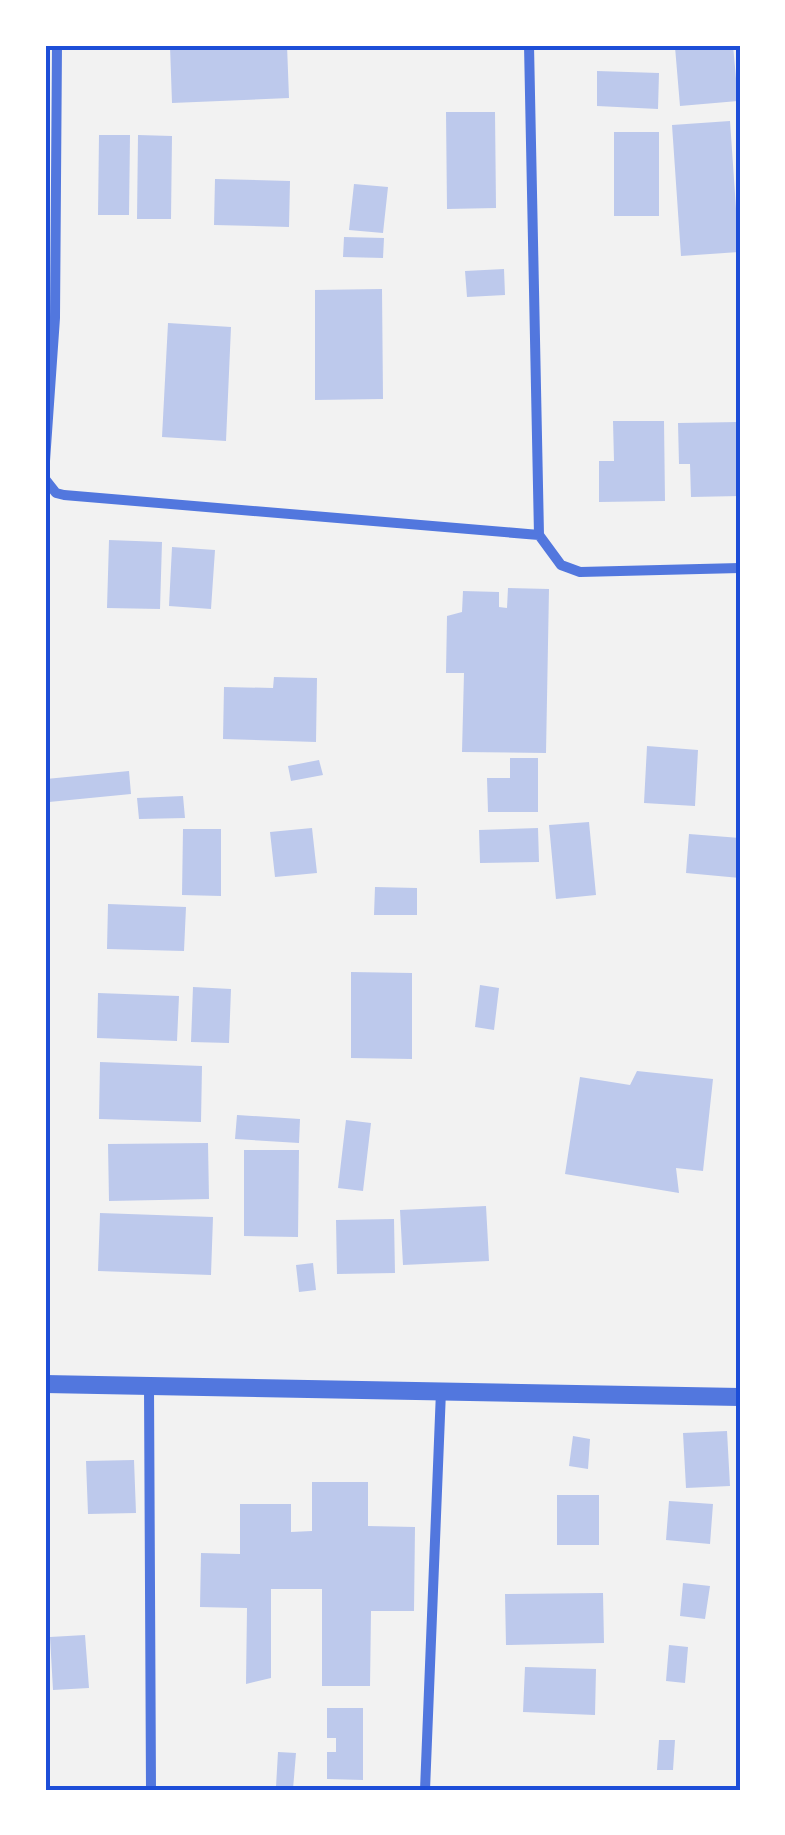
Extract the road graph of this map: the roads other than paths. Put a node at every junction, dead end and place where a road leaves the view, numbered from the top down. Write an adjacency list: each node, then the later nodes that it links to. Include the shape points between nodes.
1 (58, 45): 3 (street)
2 (529, 45): 5 (street)
3 (45, 461)
4 (45, 478): 5 (street, via 64,494)
5 (539, 535): 6 (street, via 561,566 580,572)
6 (740, 568)
7 (45, 1384): 8 (street)
8 (149, 1388): 9 (street); 11 (street)
9 (442, 1391): 10 (street); 12 (street)
10 (740, 1397)
11 (151, 1790)
12 (425, 1790)

